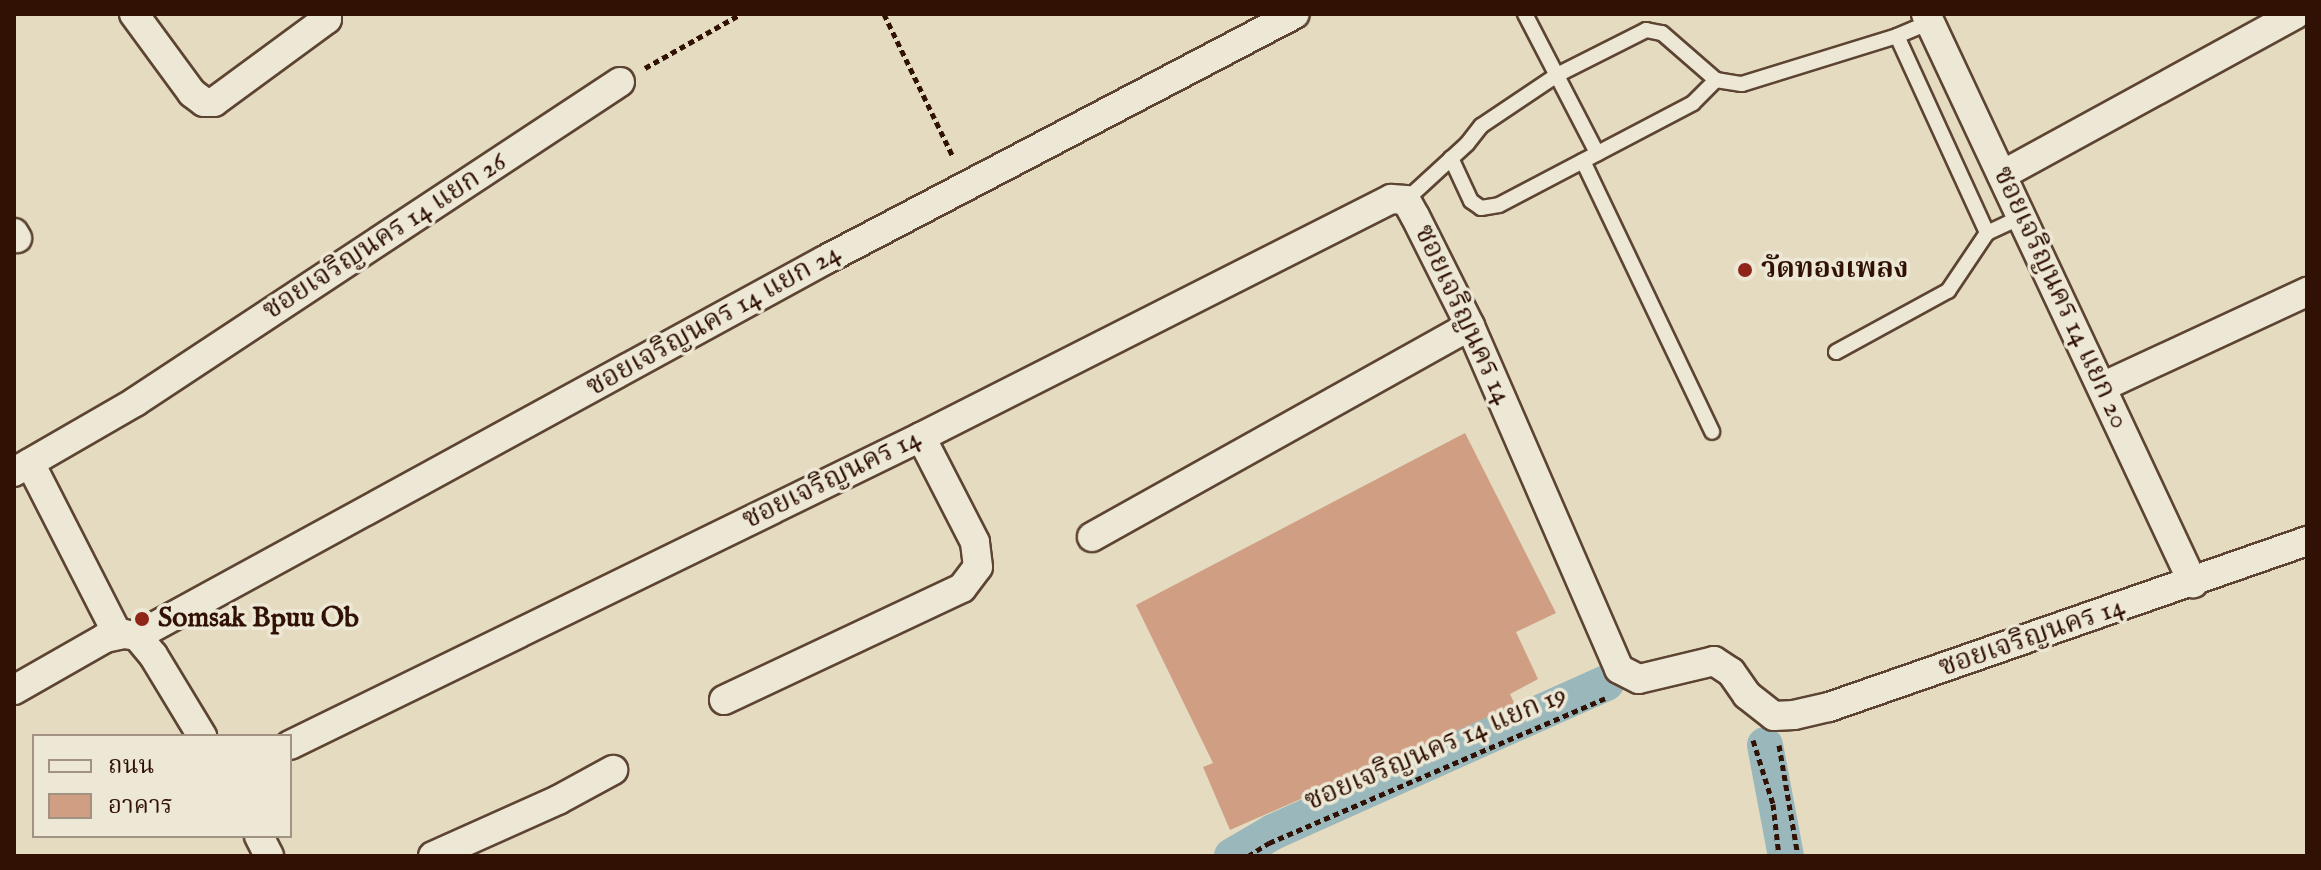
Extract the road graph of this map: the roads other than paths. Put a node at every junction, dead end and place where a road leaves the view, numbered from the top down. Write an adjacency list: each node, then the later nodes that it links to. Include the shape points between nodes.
1 (134, 14): 2 (street, via 192,93 214,102)
2 (327, 14)
3 (1295, 14): 28 (street, ซอยเจริญนคร 14 แยก 24)
4 (1525, 14): 8 (lane)
5 (2296, 14): 14 (street)
6 (1928, 18): 7 (lane); 14 (street, ซอยเจริญนคร 14 แยก 20)
7 (1897, 36): 9 (lane, via 1753,82); 17 (lane)
8 (1557, 75): 9 (lane, via 1650,29 1662,33); 11 (lane); 12 (lane, via 1481,126)
9 (1716, 80): 11 (lane, via 1693,103)
10 (620, 82): 24 (street, ซอยเจริญนคร 14 แยก 26, via 135,402)
11 (1597, 153): 13 (lane)
12 (1451, 158): 13 (lane, via 1471,201 1481,208 1499,205); 15 (lane)
13 (1583, 161): 22 (lane)
14 (2002, 175): 16 (street, ซอยเจริญนคร 14 แยก 20)
15 (1406, 200): 19 (street, ซอยเจริญนคร 14); 23 (street, ซอยเจริญนคร 14, via 1391,199)
16 (2022, 217): 17 (lane); 21 (street, ซอยเจริญนคร 14 แยก 20)
17 (1987, 233): 20 (lane, via 1948,291)
18 (2307, 292): 21 (street)
19 (1470, 326): 25 (street); 27 (street, ซอยเจริญนคร 14, via 1619,669 1639,679 1714,661 1731,672 1761,722 1829,707)
20 (1836, 352)
21 (2102, 387): 27 (street, ซอยเจริญนคร 14 แยก 20)
22 (1712, 432)
23 (921, 437): 30 (street, via 975,542 978,567 962,588); 32 (street, ซอยเจริญนคร 14)
24 (22, 468): 28 (street, ซอยเจริญนคร 14 แยก 26)
25 (1092, 537)
26 (2307, 541): 27 (street, ซอยเจริญนคร 14)
27 (2193, 583)
28 (128, 636): 29 (street, via 105,638); 31 (street, via 153,655)
29 (14, 690)
30 (724, 700)
31 (201, 734)
32 (292, 744)
33 (613, 770): 36 (street)
34 (260, 838): 35 (street)
35 (269, 856)
36 (433, 856)

